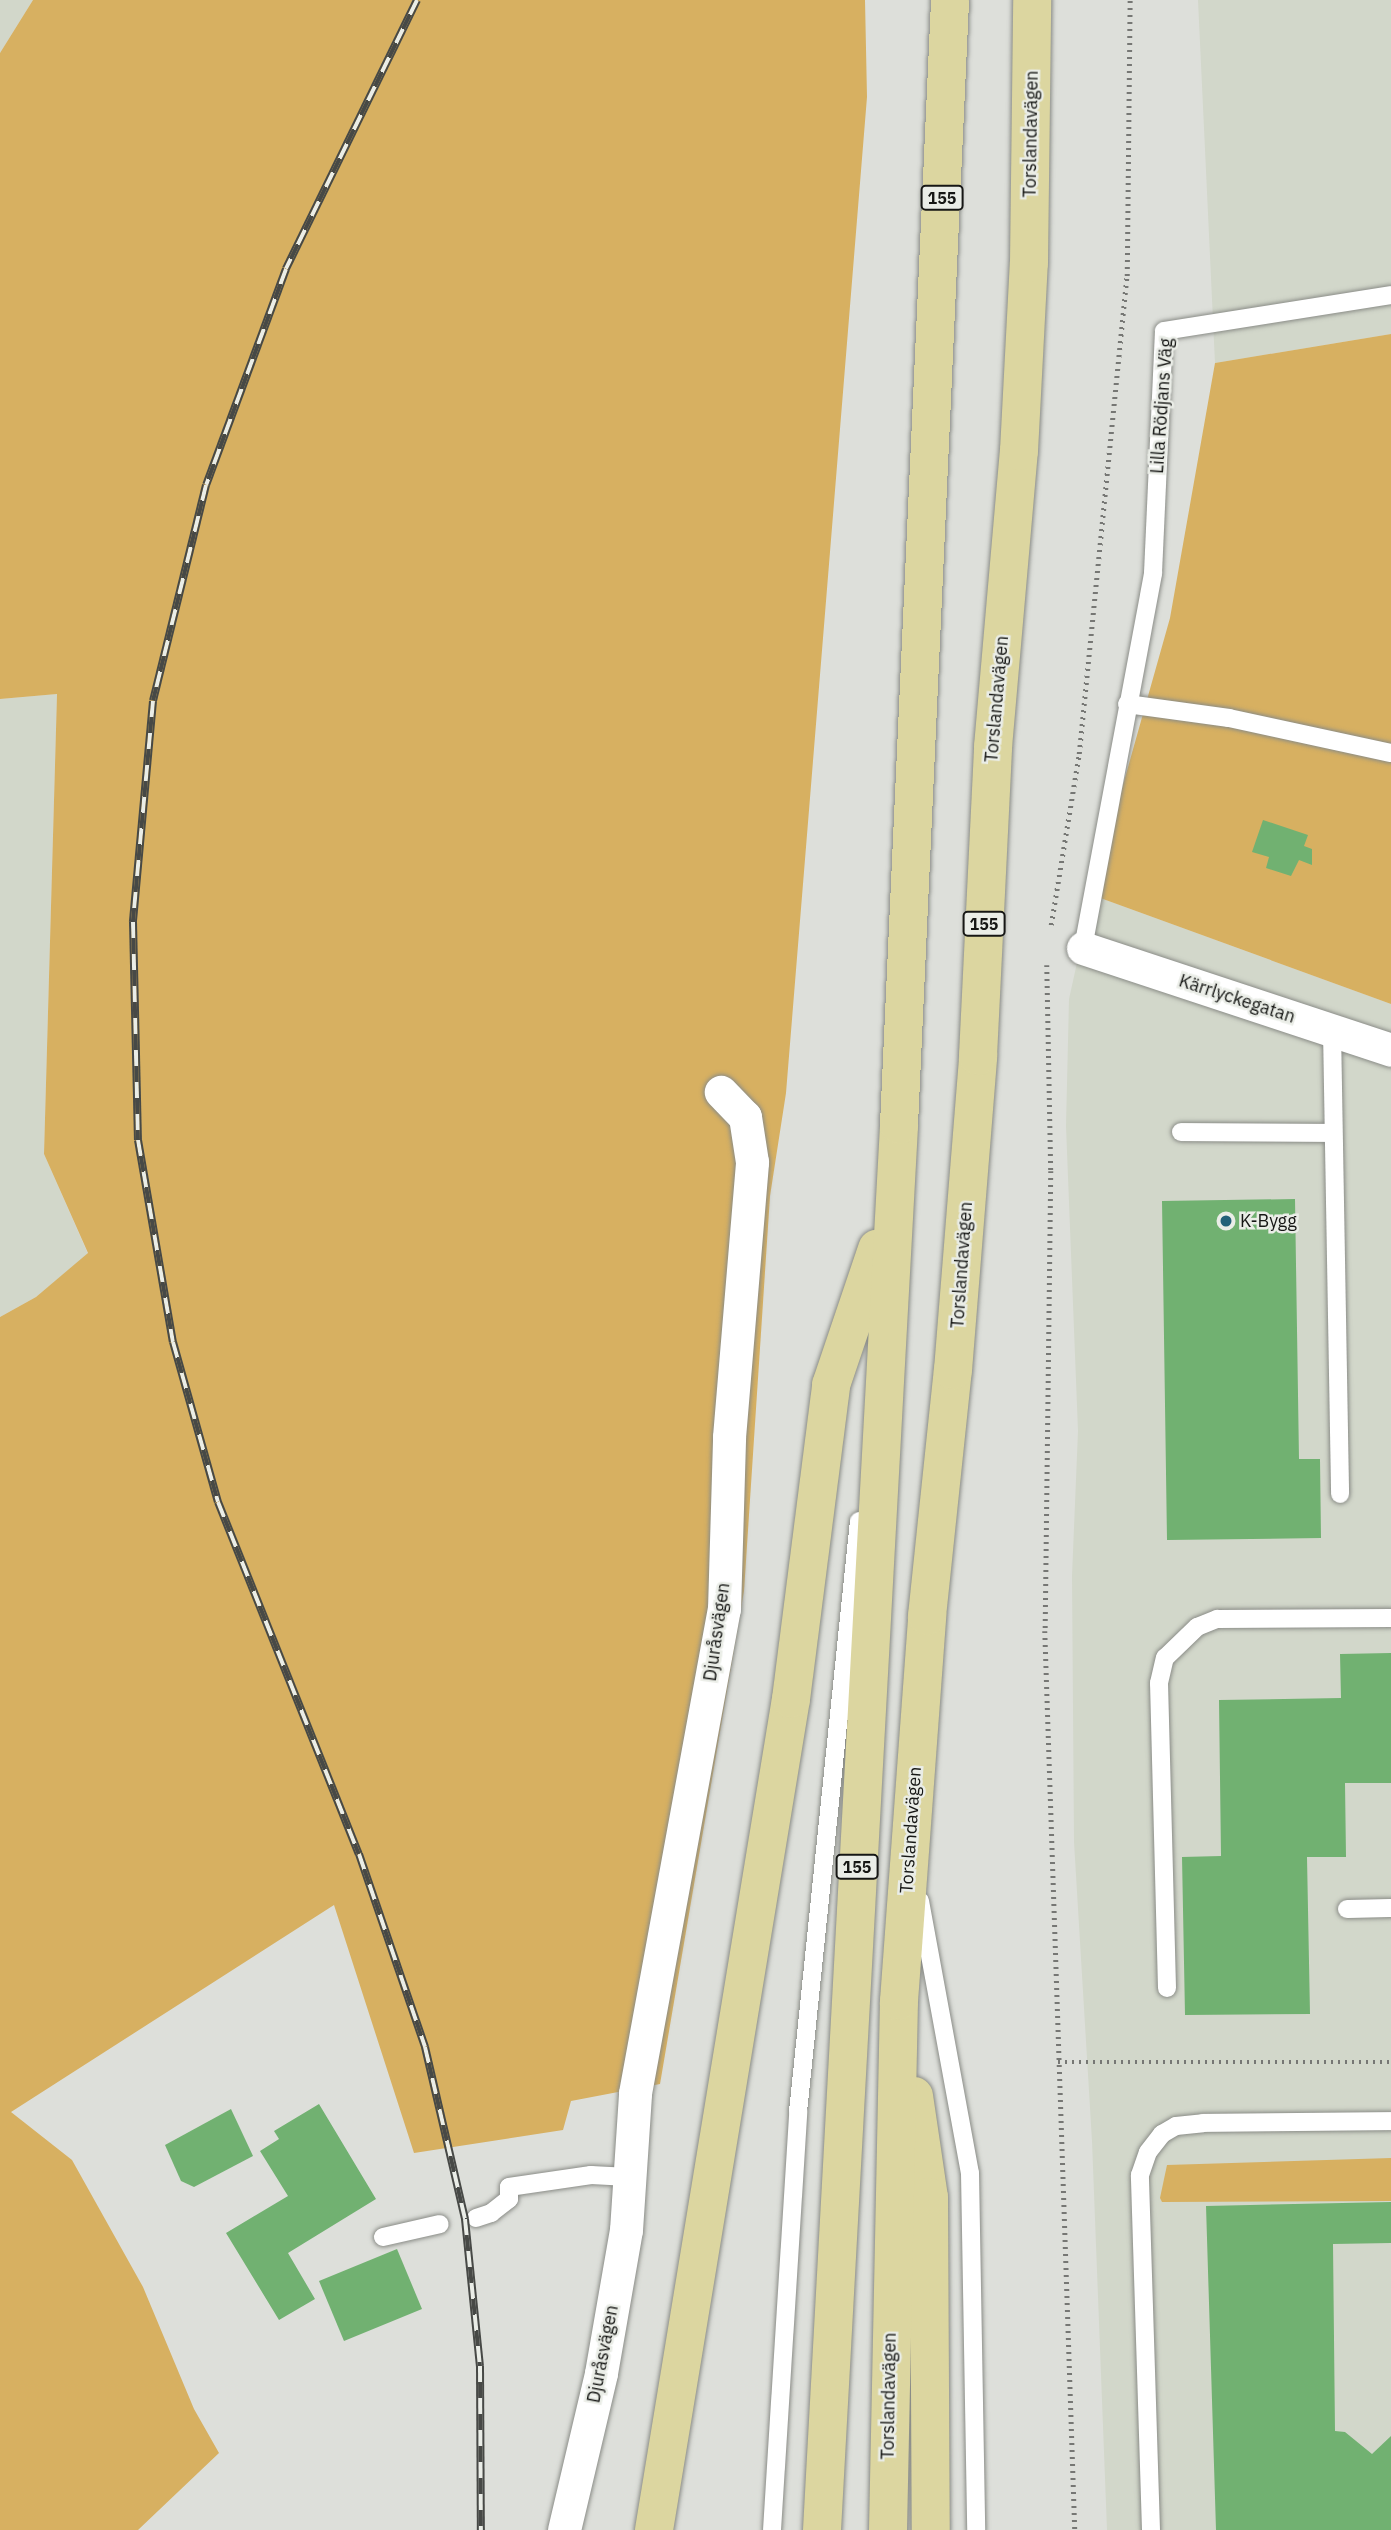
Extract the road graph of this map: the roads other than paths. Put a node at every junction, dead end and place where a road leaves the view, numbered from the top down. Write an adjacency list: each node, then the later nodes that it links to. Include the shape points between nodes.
1 (950, 0): 12 (main road, 155)
2 (1032, 0): 15 (main road, Torslandavägen / 155, via 1029,262 1019,451 992,747 978,1056 962,1261)
3 (1391, 295): 4 (lane, Lilla Rödjans Väg, via 1164,331 1153,573)
4 (1127, 704): 5 (lane, via 1229,718); 6 (lane, Lilla Rödjans Väg)
5 (1391, 753)
6 (1083, 948): 7 (street, Kärrlyckegatan)
7 (1332, 1030): 8 (street, Kärrlyckegatan); 11 (lane)
8 (1391, 1050)
9 (721, 1092): 21 (street, Djuråsvägen, via 745,1117 752,1162 729,1437 724,1609 635,2093)
10 (1181, 1132): 11 (lane)
11 (1333, 1133): 13 (lane)
12 (892, 1204): 26 (main road, via 831,1385 791,1699); 27 (lane, via 798,2112); 28 (main road, 155)
13 (1340, 1494)
14 (1391, 1618): 18 (lane, via 1217,1619 1196,1627 1165,1658 1159,1683)
15 (910, 1846): 19 (main road, Torslandavägen / 155); 31 (lane, via 970,2173)
16 (1391, 1908): 17 (lane)
17 (1348, 1909)
18 (1167, 1988)
19 (899, 2001): 29 (main road, Torslandavägen / 155); 30 (main road, via 929,2197)
20 (1391, 2120): 32 (lane, via 1176,2126 1148,2152 1139,2175)
21 (629, 2176): 22 (lane, via 590,2175 509,2187 509,2199); 25 (street, Djuråsvägen, via 626,2230 601,2373)
22 (476, 2218)
23 (440, 2224): 24 (lane)
24 (383, 2237)
25 (564, 2530)
26 (654, 2530)
27 (772, 2530)
28 (822, 2530)
29 (888, 2530)
30 (931, 2530)
31 (976, 2530)
32 (1151, 2530)

